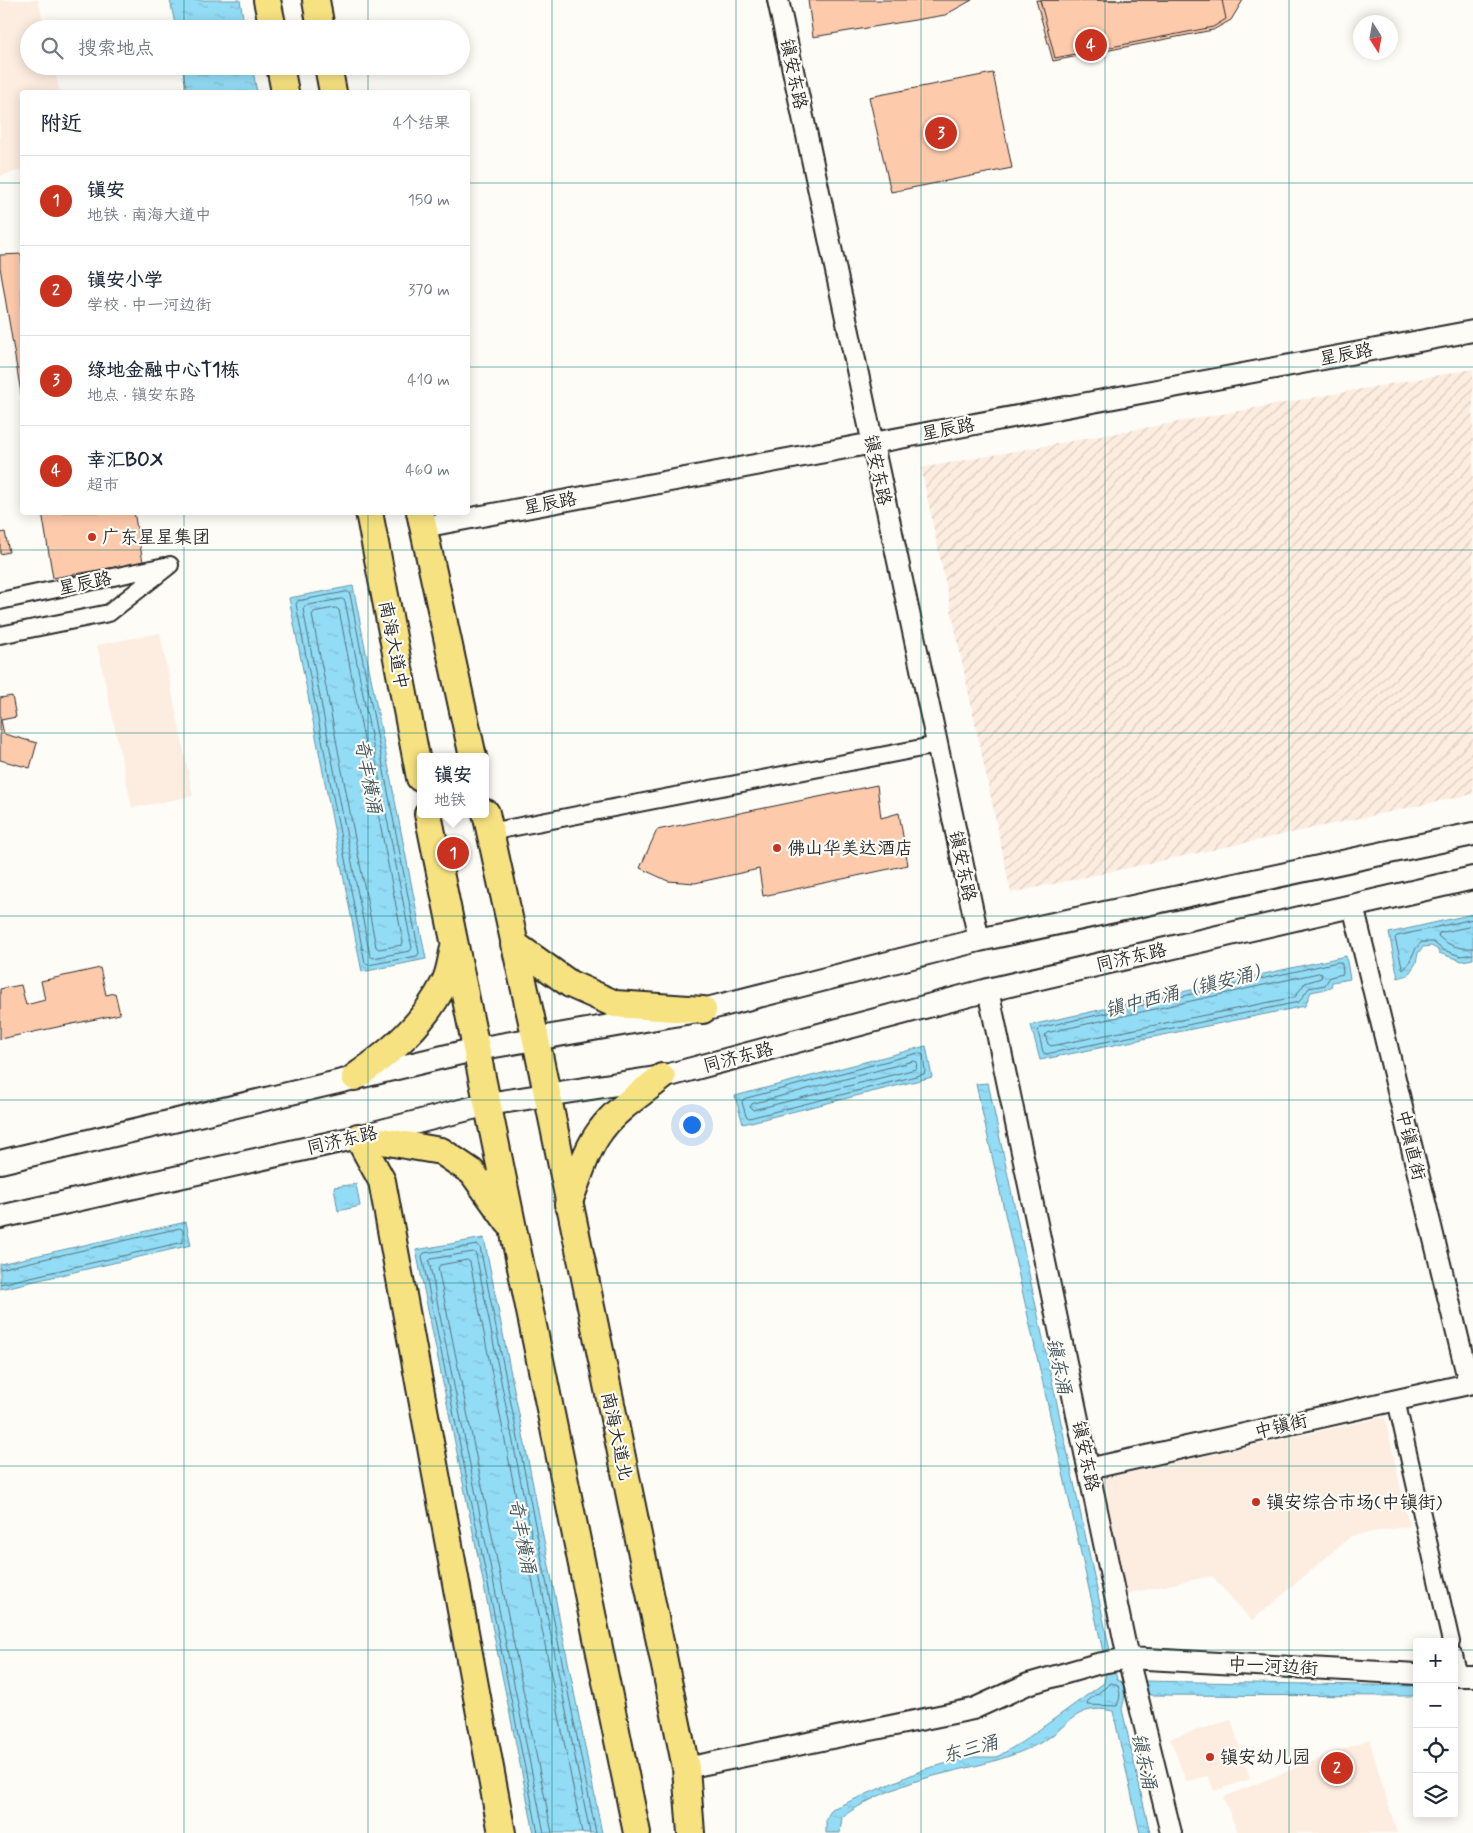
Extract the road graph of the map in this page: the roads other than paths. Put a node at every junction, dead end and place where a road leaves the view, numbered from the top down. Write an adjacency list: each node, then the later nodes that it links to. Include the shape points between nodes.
1 (267, 0): 4 (highway)
2 (316, 0): 5 (highway)
3 (778, 0): 11 (street, 镇安东路)
4 (271, 20)
5 (319, 20)
6 (282, 75): 8 (highway)
7 (330, 75): 9 (highway)
8 (285, 90)
9 (333, 90)
10 (1473, 331): 11 (street, 星辰路)
11 (873, 443): 12 (street, 星辰路); 18 (street, 镇安东路)
12 (470, 512)
13 (370, 515): 20 (highway, 南海大道中)
14 (450, 515): 15 (street, 星辰路)
15 (421, 520): 19 (highway)
16 (0, 601): 17 (street, 星辰路, via 170,565 109,613)
17 (0, 635)
18 (937, 745): 22 (street); 26 (street, 镇安东路)
19 (472, 753)
20 (417, 762)
21 (429, 818): 28 (highway)
22 (488, 822): 27 (highway)
23 (1473, 834): 26 (main road)
24 (1473, 878): 25 (main road, 同济东路)
25 (1353, 906): 29 (main road, 同济东路); 42 (street, 中镇直街)
26 (979, 940): 30 (main road)
27 (514, 944): 30 (highway, via 570,984 615,1004); 31 (highway)
28 (455, 945): 32 (highway); 34 (highway, via 446,981 416,1026 394,1049)
29 (988, 990): 33 (main road, 同济东路); 44 (street, 镇安东路)
30 (703, 1010): 31 (main road)
31 (536, 1040): 32 (main road); 35 (highway, 南海大道北)
32 (477, 1049): 34 (main road); 36 (highway)
33 (662, 1077): 35 (main road, 同济东路); 39 (highway, via 601,1130)
34 (355, 1078): 38 (main road)
35 (547, 1096): 36 (main road, 同济东路); 39 (highway, 南海大道北)
36 (488, 1104): 37 (main road, 同济东路); 41 (highway)
37 (358, 1137): 40 (main road, 同济东路); 41 (highway, via 441,1151 472,1172); 51 (highway, via 382,1181)
38 (0, 1162)
39 (568, 1204): 48 (highway, 南海大道北)
40 (0, 1217)
41 (514, 1231): 49 (highway)
42 (1471, 1383): 43 (street, 中镇街)
43 (1396, 1400): 44 (street, 中镇街); 45 (street)
44 (1088, 1469): 46 (street, 镇安东路)
45 (1450, 1638)
46 (1128, 1658): 47 (street, 中一河边街); 48 (street, 中一河边街, via 1028,1684 973,1709); 54 (street, 镇安东路)
47 (1413, 1674)
48 (686, 1768): 50 (highway, 南海大道北)
49 (626, 1777): 52 (highway, via 616,1814); 53 (highway)
50 (693, 1831)
51 (502, 1833)
52 (619, 1833)
53 (637, 1833)
54 (1171, 1833)

